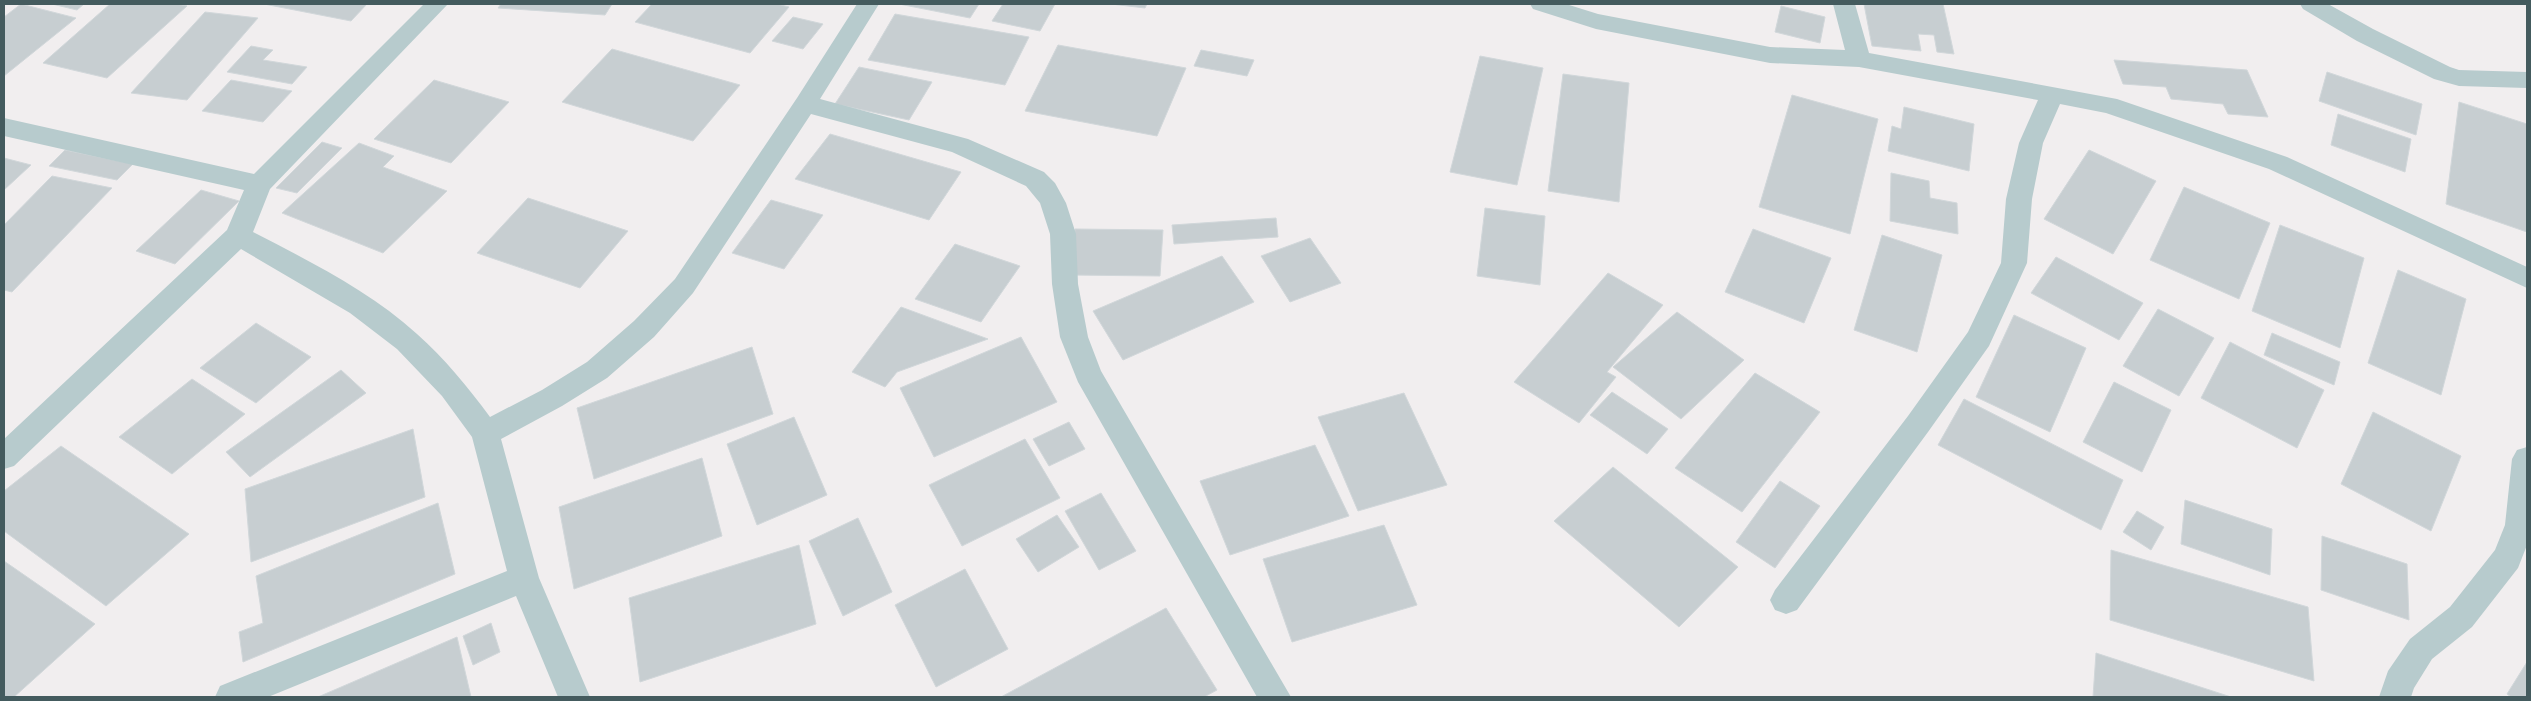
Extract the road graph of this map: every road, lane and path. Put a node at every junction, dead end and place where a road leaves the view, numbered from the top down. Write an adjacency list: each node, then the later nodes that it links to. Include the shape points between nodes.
1 (437, 4): 11 (street)
2 (868, 4): 9 (street)
3 (1541, 4): 6 (street, via 1596,21 1770,55)
4 (1844, 4): 6 (street)
5 (2311, 4): 7 (street, via 2442,73 2459,78)
6 (1859, 59): 8 (street)
7 (2527, 80)
8 (2053, 94): 13 (street, via 2109,105 2278,163); 18 (street, via 2032,143 2020,199 2014,263 1979,338)
9 (805, 104): 14 (street, via 684,286 644,329 596,370 552,398); 21 (street, via 959,145 1035,179 1046,190 1063,234 1065,284 1074,336 1088,374)
10 (4, 127): 11 (street)
11 (259, 184): 12 (street)
12 (238, 236): 14 (street, via 359,306 407,342 452,388); 15 (street)
13 (2527, 278)
14 (485, 433): 17 (street)
15 (4, 457)
16 (2527, 459): 22 (street, via 2520,525 2507,558 2461,617 2421,648 2399,682)
17 (524, 578): 19 (street); 20 (street)
18 (1786, 600)
19 (231, 697)
20 (574, 697)
21 (1275, 697)
22 (2395, 697)

